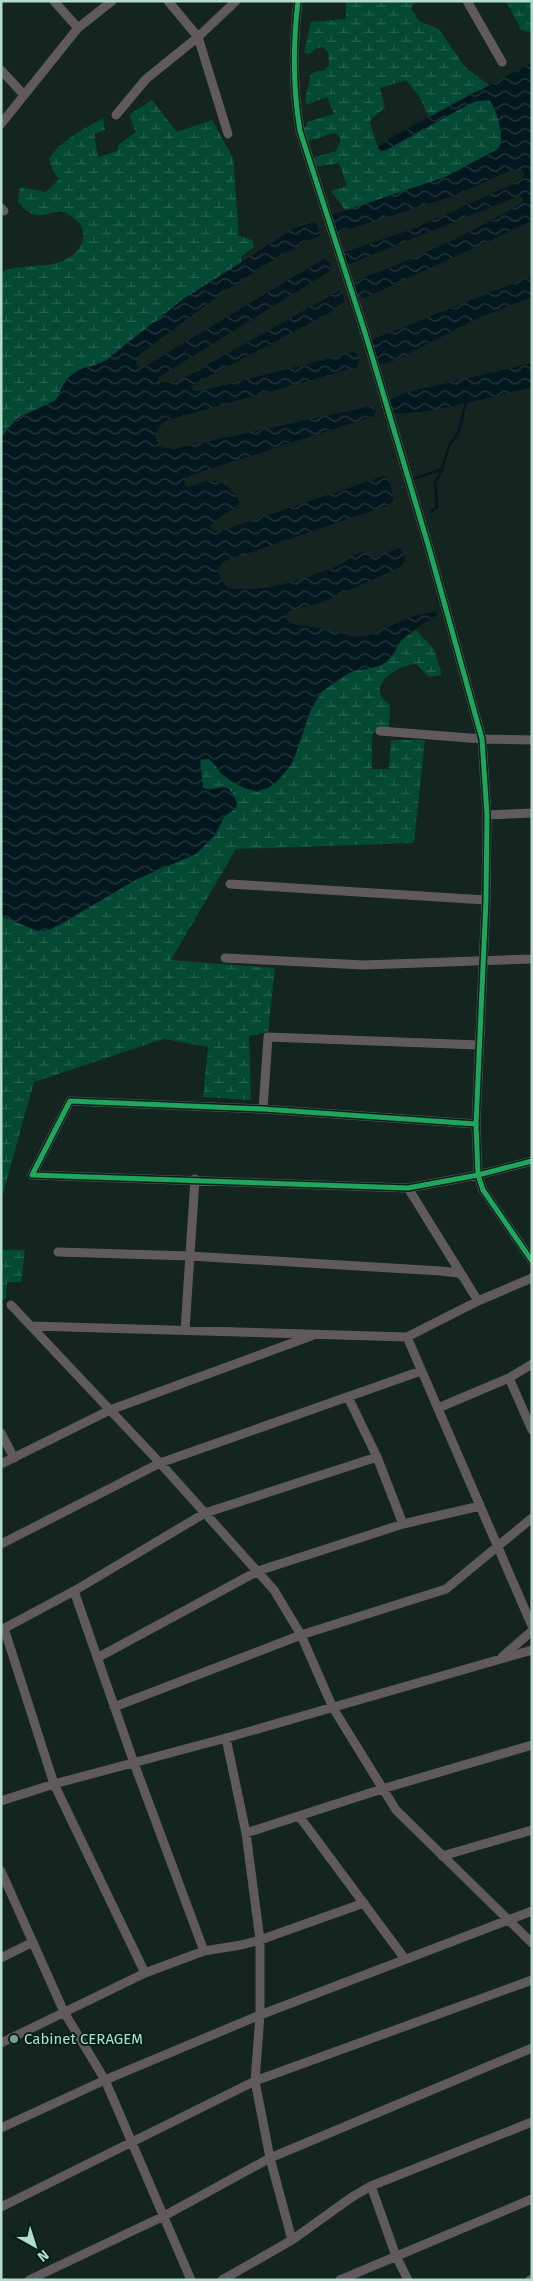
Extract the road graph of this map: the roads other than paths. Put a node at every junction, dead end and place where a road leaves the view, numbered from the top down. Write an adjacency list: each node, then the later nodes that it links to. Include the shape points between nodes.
1 (54, 1): 7 (street)
2 (112, 1): 7 (street)
3 (168, 1): 8 (street)
4 (236, 1): 8 (street)
5 (298, 1): 16 (street, via 295,23 296,100 300,131 366,336)
6 (467, 1): 9 (street)
7 (78, 28): 11 (street)
8 (198, 37): 12 (street, via 146,79); 14 (street)
9 (502, 62)
10 (1, 70): 11 (street)
11 (24, 96): 13 (street)
12 (116, 115)
13 (1, 124)
14 (228, 134)
15 (380, 731): 16 (street)
16 (482, 739): 17 (street); 19 (street)
17 (532, 740)
18 (532, 813): 19 (street)
19 (487, 815): 21 (street)
20 (230, 884): 21 (street)
21 (486, 900): 24 (street)
22 (225, 958): 24 (street, via 364,965)
23 (532, 959): 24 (street)
24 (482, 961): 25 (street)
25 (480, 1045): 26 (street, via 268,1037); 27 (street)
26 (263, 1109): 27 (street); 30 (street, via 70,1101 32,1175)
27 (476, 1124): 29 (street)
28 (532, 1161): 29 (street)
29 (478, 1175): 31 (street); 34 (street, via 483,1190)
30 (195, 1179): 31 (street); 33 (street)
31 (408, 1188): 35 (street)
32 (58, 1252): 33 (street)
33 (190, 1256): 35 (street, via 440,1271); 40 (street)
34 (532, 1261)
35 (463, 1276): 37 (street)
36 (532, 1278): 37 (street)
37 (478, 1301): 42 (street)
38 (11, 1305): 39 (street)
39 (31, 1326): 40 (street); 48 (street)
40 (185, 1330): 41 (street)
41 (316, 1334): 42 (street); 48 (street)
42 (407, 1336): 44 (street)
43 (532, 1364): 45 (street)
44 (421, 1370): 46 (street); 47 (street)
45 (509, 1378): 47 (street); 49 (street)
46 (348, 1396): 51 (street); 53 (street)
47 (438, 1408): 55 (street)
48 (110, 1410): 52 (street); 53 (street)
49 (532, 1430)
50 (1, 1433): 52 (street)
51 (377, 1457): 56 (street); 58 (street)
52 (14, 1458): 54 (street)
53 (160, 1463): 56 (street); 59 (street)
54 (1, 1464)
55 (480, 1506): 58 (street); 60 (street)
56 (205, 1513): 61 (street); 62 (street)
57 (532, 1518): 60 (street)
58 (403, 1524): 61 (street)
59 (1, 1544)
60 (497, 1546): 63 (street); 66 (street, via 446,1589)
61 (258, 1571): 66 (street); 68 (street)
62 (74, 1590): 64 (street); 68 (street)
63 (532, 1626)
64 (3, 1629): 75 (street)
65 (532, 1630): 69 (street)
66 (302, 1635): 70 (street); 71 (street)
67 (532, 1650): 69 (street)
68 (97, 1658): 70 (street)
69 (500, 1659): 71 (street)
70 (114, 1707): 74 (street)
71 (333, 1708): 72 (street); 76 (street)
72 (226, 1738): 74 (street); 80 (street)
73 (532, 1746): 76 (street)
74 (134, 1764): 75 (street); 89 (street)
75 (54, 1784): 77 (street); 92 (street)
76 (382, 1789): 78 (street); 81 (street, via 396,1810)
77 (1, 1801)
78 (298, 1816): 80 (street); 83 (street)
79 (532, 1830): 81 (street)
80 (246, 1832): 86 (street)
81 (442, 1856): 85 (street)
82 (1, 1871): 87 (street)
83 (364, 1903): 86 (street); 91 (street)
84 (532, 1911): 85 (street)
85 (508, 1920): 88 (street); 91 (street)
86 (260, 1940): 89 (street); 95 (street)
87 (33, 1942): 90 (street); 94 (street)
88 (532, 1943)
89 (204, 1951): 92 (street)
90 (1, 1958)
91 (405, 1959): 95 (street)
92 (145, 1973): 94 (street)
93 (532, 1980): 99 (street)
94 (64, 2012): 96 (street); 98 (street)
95 (260, 2015): 98 (street); 99 (street)
96 (1, 2043)
97 (532, 2048): 103 (street)
98 (105, 2080): 101 (street); 102 (street)
99 (255, 2081): 102 (street); 103 (street)
100 (532, 2122): 104 (street)
101 (1, 2128)
102 (131, 2142): 106 (street); 107 (street)
103 (270, 2158): 107 (street); 108 (street)
104 (371, 2186): 108 (street); 109 (street)
105 (532, 2199): 109 (street)
106 (1, 2207)
107 (164, 2216): 110 (street); 111 (street)
108 (292, 2240): 112 (street)
109 (396, 2256): 113 (street); 114 (street)
110 (29, 2280)
111 (191, 2280)
112 (222, 2280)
113 (340, 2280)
114 (408, 2280)

